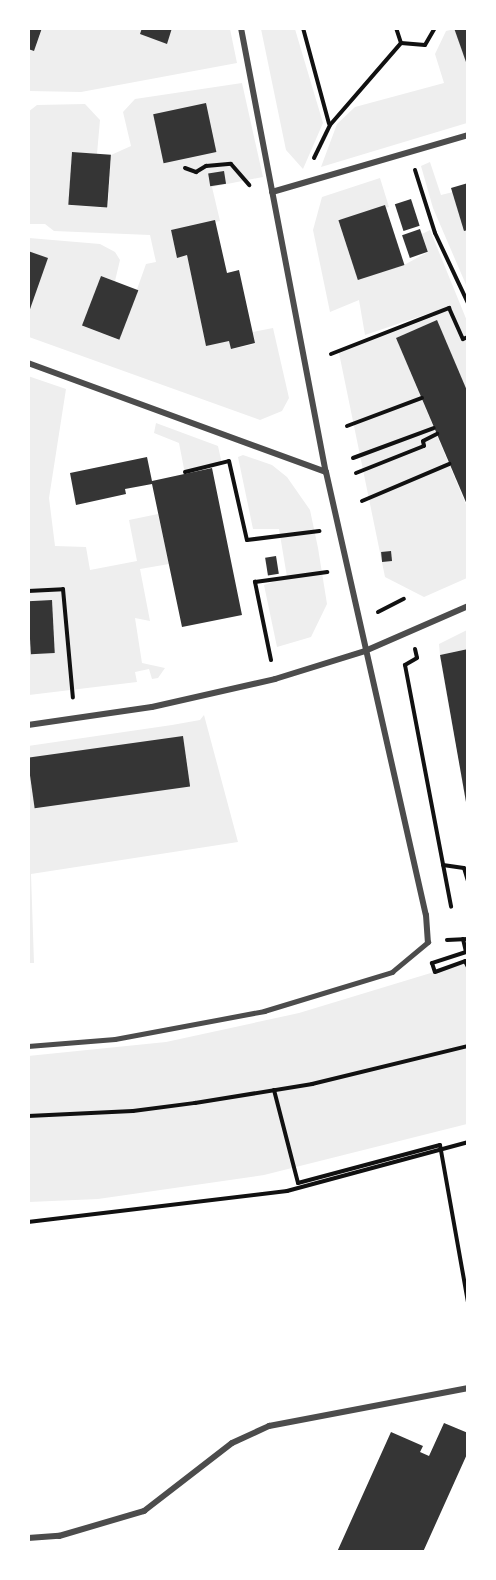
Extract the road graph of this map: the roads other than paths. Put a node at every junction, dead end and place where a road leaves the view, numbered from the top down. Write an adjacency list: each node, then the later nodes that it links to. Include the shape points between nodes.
1 (241, 28): 3 (street)
2 (468, 135): 3 (street)
3 (272, 192): 5 (street)
4 (28, 363): 5 (street)
5 (326, 472): 7 (street)
6 (468, 606): 7 (street)
7 (365, 651): 8 (street, via 275,679 152,707); 9 (street, via 426,915)
8 (28, 725)
9 (428, 942): 10 (lane, via 392,972 264,1011 115,1039)
10 (28, 1046)
11 (468, 1388): 12 (street, via 268,1426 232,1443 144,1511 59,1536)
12 (28, 1538)

